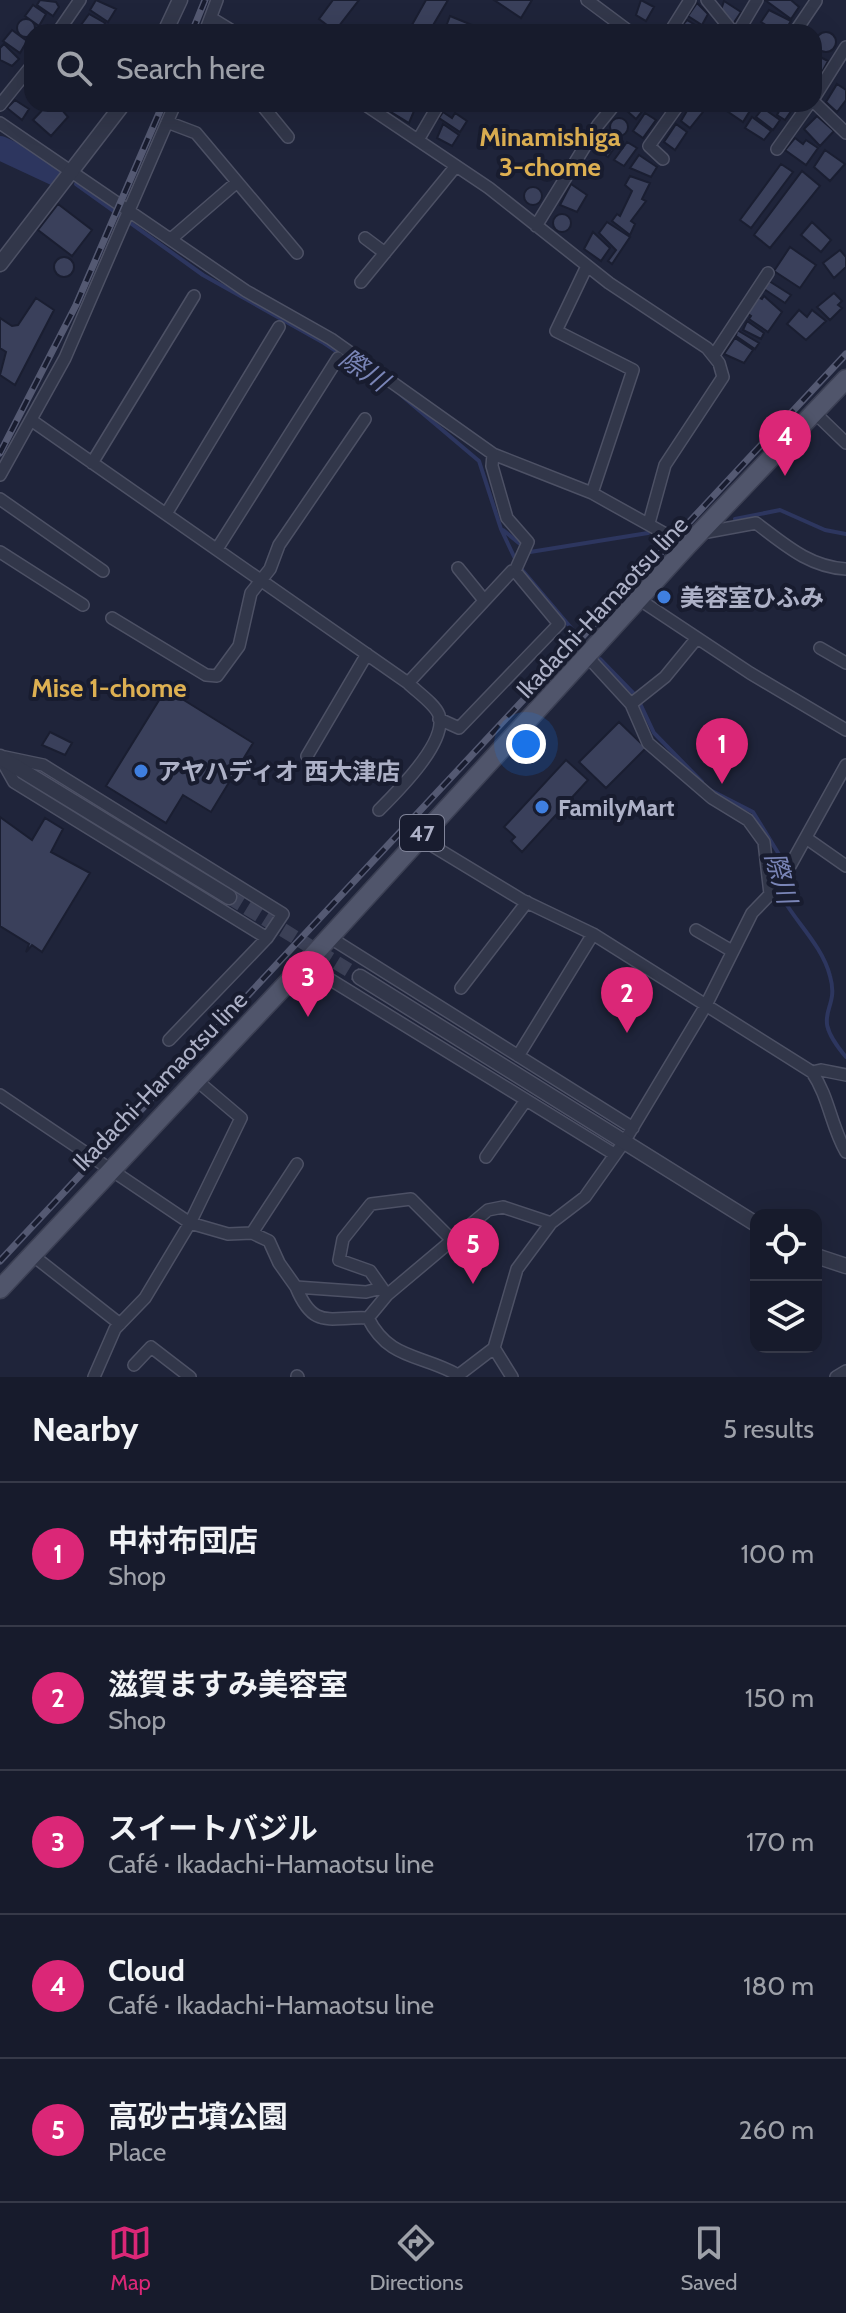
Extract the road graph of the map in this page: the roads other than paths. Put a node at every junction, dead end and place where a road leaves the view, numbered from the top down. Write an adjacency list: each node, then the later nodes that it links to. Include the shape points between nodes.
1 (80, 0): 10 (street)
2 (180, 0): 11 (street)
3 (217, 0): 9 (street)
4 (587, 0): 14 (street)
5 (690, 0): 15 (street)
6 (707, 0): 16 (street)
7 (757, 0): 17 (street)
8 (816, 1): 18 (street)
9 (211, 18): 12 (street); 13 (street)
10 (64, 24)
11 (169, 24)
12 (208, 24)
13 (221, 24)
14 (619, 24)
15 (675, 24)
16 (729, 24)
17 (741, 24)
18 (800, 24)
19 (846, 47): 21 (street)
20 (24, 75): 22 (street)
21 (822, 85)
22 (0, 105)
23 (822, 110): 34 (street)
24 (117, 112): 40 (street)
25 (171, 112): 32 (street)
26 (271, 112): 35 (street)
27 (376, 112): 36 (street)
28 (434, 112): 36 (street)
29 (609, 112): 43 (street)
30 (673, 112): 38 (street, via 649,146)
31 (804, 112): 37 (street)
32 (167, 122): 41 (street, via 196,133); 42 (street)
33 (0, 123): 40 (street)
34 (846, 133)
35 (288, 137)
36 (418, 140): 39 (street)
37 (777, 149)
38 (663, 159)
39 (456, 166): 43 (street); 47 (street)
40 (74, 170): 42 (street); 48 (street)
41 (237, 182): 45 (street); 46 (street)
42 (127, 217): 45 (street); 59 (street, via 65,358)
43 (536, 226): 49 (street)
44 (365, 238): 47 (street)
45 (171, 239): 61 (street, via 246,291 331,339)
46 (297, 253)
47 (385, 253): 51 (street)
48 (0, 264)
49 (587, 266): 54 (street); 64 (street, via 556,331 633,370)
50 (768, 273): 54 (street)
51 (361, 282)
52 (194, 296): 62 (street)
53 (279, 327): 66 (street)
54 (714, 355): 67 (street, via 723,377 665,465)
55 (338, 358): 70 (street)
56 (846, 379): 57 (main road, Ikadachi-Hamaotsu line / 47)
57 (815, 413): 60 (street); 68 (main road, Ikadachi-Hamaotsu line / 47)
58 (365, 419): 76 (street, via 279,545)
59 (31, 420): 62 (street); 63 (street)
60 (846, 443)
61 (493, 454): 64 (street); 75 (street, via 507,518 528,542)
62 (92, 463): 66 (street)
63 (0, 475)
64 (592, 493): 67 (street)
65 (0, 499): 74 (street)
66 (166, 514): 70 (street)
67 (649, 523): 69 (street)
68 (702, 533): 69 (main road, Ikadachi-Hamaotsu line / 47); 73 (street, via 756,523 797,554 829,568)
69 (687, 546): 78 (main road, Ikadachi-Hamaotsu line / 47)
70 (217, 549): 76 (street)
71 (0, 552): 79 (street)
72 (458, 568): 77 (street)
73 (846, 569)
74 (103, 571)
75 (516, 571): 77 (street); 88 (street, via 559,624 459,728)
76 (262, 581): 80 (street, via 251,593 239,646 217,676 206,675); 83 (street)
77 (484, 600): 86 (street)
78 (640, 600): 81 (street); 84 (main road, Ikadachi-Hamaotsu line / 47)
79 (83, 605)
80 (112, 618)
81 (697, 638): 87 (street, via 665,677); 89 (street)
82 (820, 648): 85 (street)
83 (367, 654): 86 (street); 90 (street)
84 (587, 656): 87 (street); 94 (main road, Ikadachi-Hamaotsu line / 47)
85 (846, 663)
86 (408, 683): 88 (street)
87 (631, 704): 97 (street, via 648,743 712,798 748,820 764,842)
88 (439, 719): 93 (street, via 420,768)
89 (846, 730)
90 (307, 756)
91 (0, 757): 98 (street); 103 (street, via 14,782); 103 (street, via 43,765 283,914)
92 (846, 765): 95 (street)
93 (379, 810)
94 (418, 837): 99 (street); 102 (main road, Ikadachi-Hamaotsu line / 47)
95 (806, 838): 96 (street); 97 (street)
96 (846, 866)
97 (774, 890): 104 (street, via 752,913)
98 (229, 897)
99 (527, 902): 101 (street); 107 (street)
100 (696, 930): 104 (street)
101 (593, 934): 108 (street); 110 (street)
102 (329, 937): 105 (main road, Ikadachi-Hamaotsu line / 47); 110 (street)
103 (267, 938): 109 (street)
104 (732, 951): 108 (street)
105 (305, 964): 113 (main road, Ikadachi-Hamaotsu line / 47); 115 (street)
106 (360, 977): 117 (street)
107 (461, 988)
108 (705, 1007): 111 (street); 116 (street)
109 (169, 1040)
110 (518, 1056): 116 (street)
111 (812, 1072): 112 (street); 118 (street)
112 (846, 1075)
113 (195, 1079): 121 (main road, Ikadachi-Hamaotsu line / 47); 123 (street, via 241,1118)
114 (0, 1095): 121 (street)
115 (526, 1100): 117 (street); 119 (street)
116 (633, 1128): 117 (street)
117 (619, 1148): 122 (street); 124 (street, via 585,1197)
118 (846, 1152)
119 (486, 1157)
120 (297, 1164): 125 (street)
121 (109, 1169): 123 (street); 127 (main road, Ikadachi-Hamaotsu line / 47)
122 (750, 1221)
123 (190, 1223): 125 (street, via 228,1234); 134 (street, via 145,1298)
124 (551, 1223): 126 (street, via 503,1207 488,1210); 135 (street, via 517,1269)
125 (252, 1233): 130 (street, via 269,1241)
126 (452, 1240): 132 (street); 132 (street, via 411,1199 371,1204 343,1239 339,1260 370,1271)
127 (31, 1254): 131 (main road, Ikadachi-Hamaotsu line / 47); 134 (street)
128 (822, 1258): 129 (street)
129 (846, 1266)
130 (296, 1287): 132 (street); 133 (street, via 317,1317)
131 (0, 1289)
132 (385, 1291): 133 (street)
133 (368, 1318): 138 (street, via 383,1342 397,1352 434,1361)
134 (120, 1324): 139 (street)
135 (494, 1348): 138 (street); 141 (street)
136 (134, 1365): 140 (street, via 151,1347)
137 (846, 1371): 142 (street)
138 (457, 1376)
139 (94, 1377)
140 (190, 1377)
141 (512, 1377)
142 (836, 1377)

